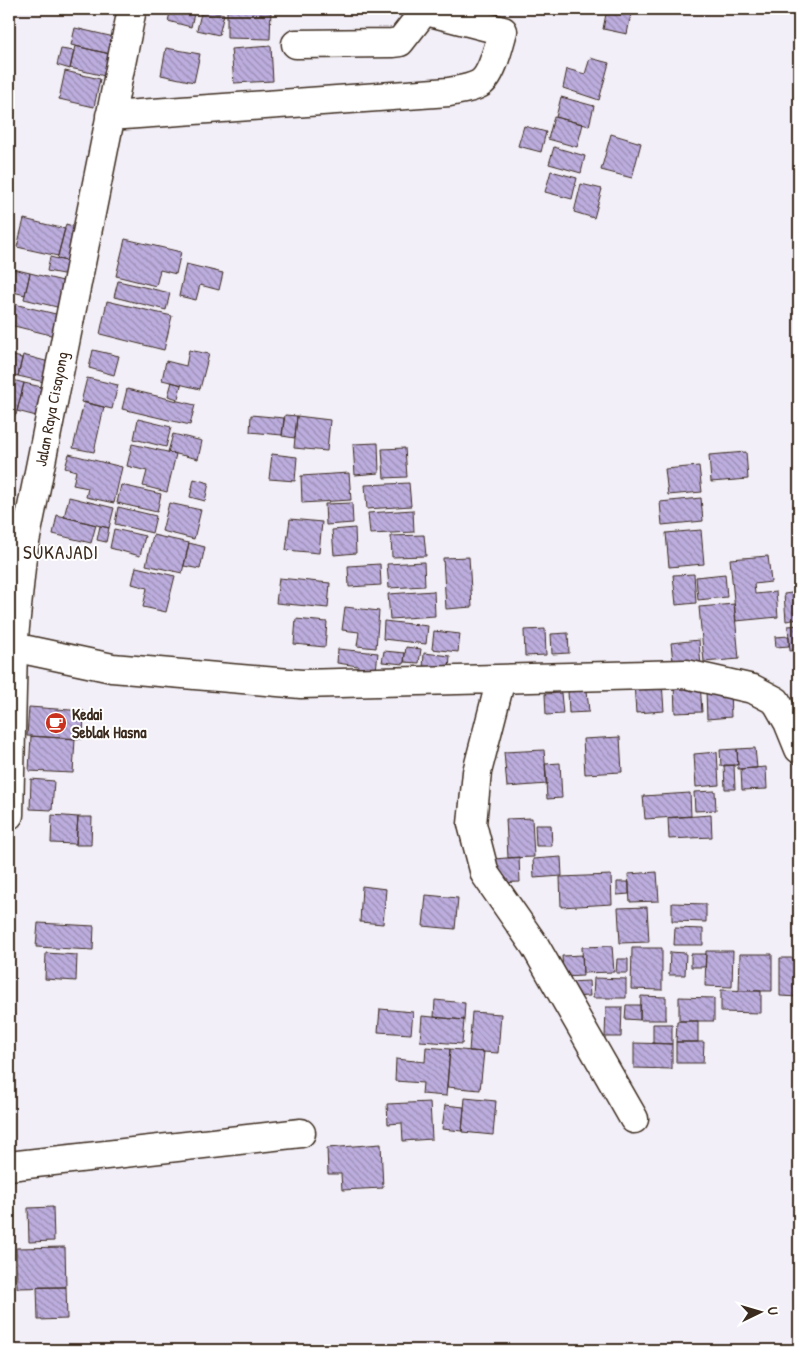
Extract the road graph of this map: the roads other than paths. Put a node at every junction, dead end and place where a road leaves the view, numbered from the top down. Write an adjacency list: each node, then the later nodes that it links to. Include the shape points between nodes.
1 (132, 9): 4 (street, Jalan Raya Cisayong)
2 (425, 9): 3 (street, via 400,42); 4 (street, via 504,31 488,74 481,83 449,92)
3 (296, 44)
4 (110, 116): 5 (street, Jalan Raya Cisayong)
5 (16, 555): 6 (street, Jalan Raya Cisayong)
6 (13, 647): 7 (street, via 112,668 301,684); 9 (street, Jalan Raya Cisayong)
7 (501, 678): 8 (street, via 686,674 753,689 776,701); 10 (street, via 477,772 472,824 486,874 535,946)
8 (799, 749)
9 (9, 815)
10 (634, 1119)
11 (301, 1133): 12 (street)
12 (9, 1166)

